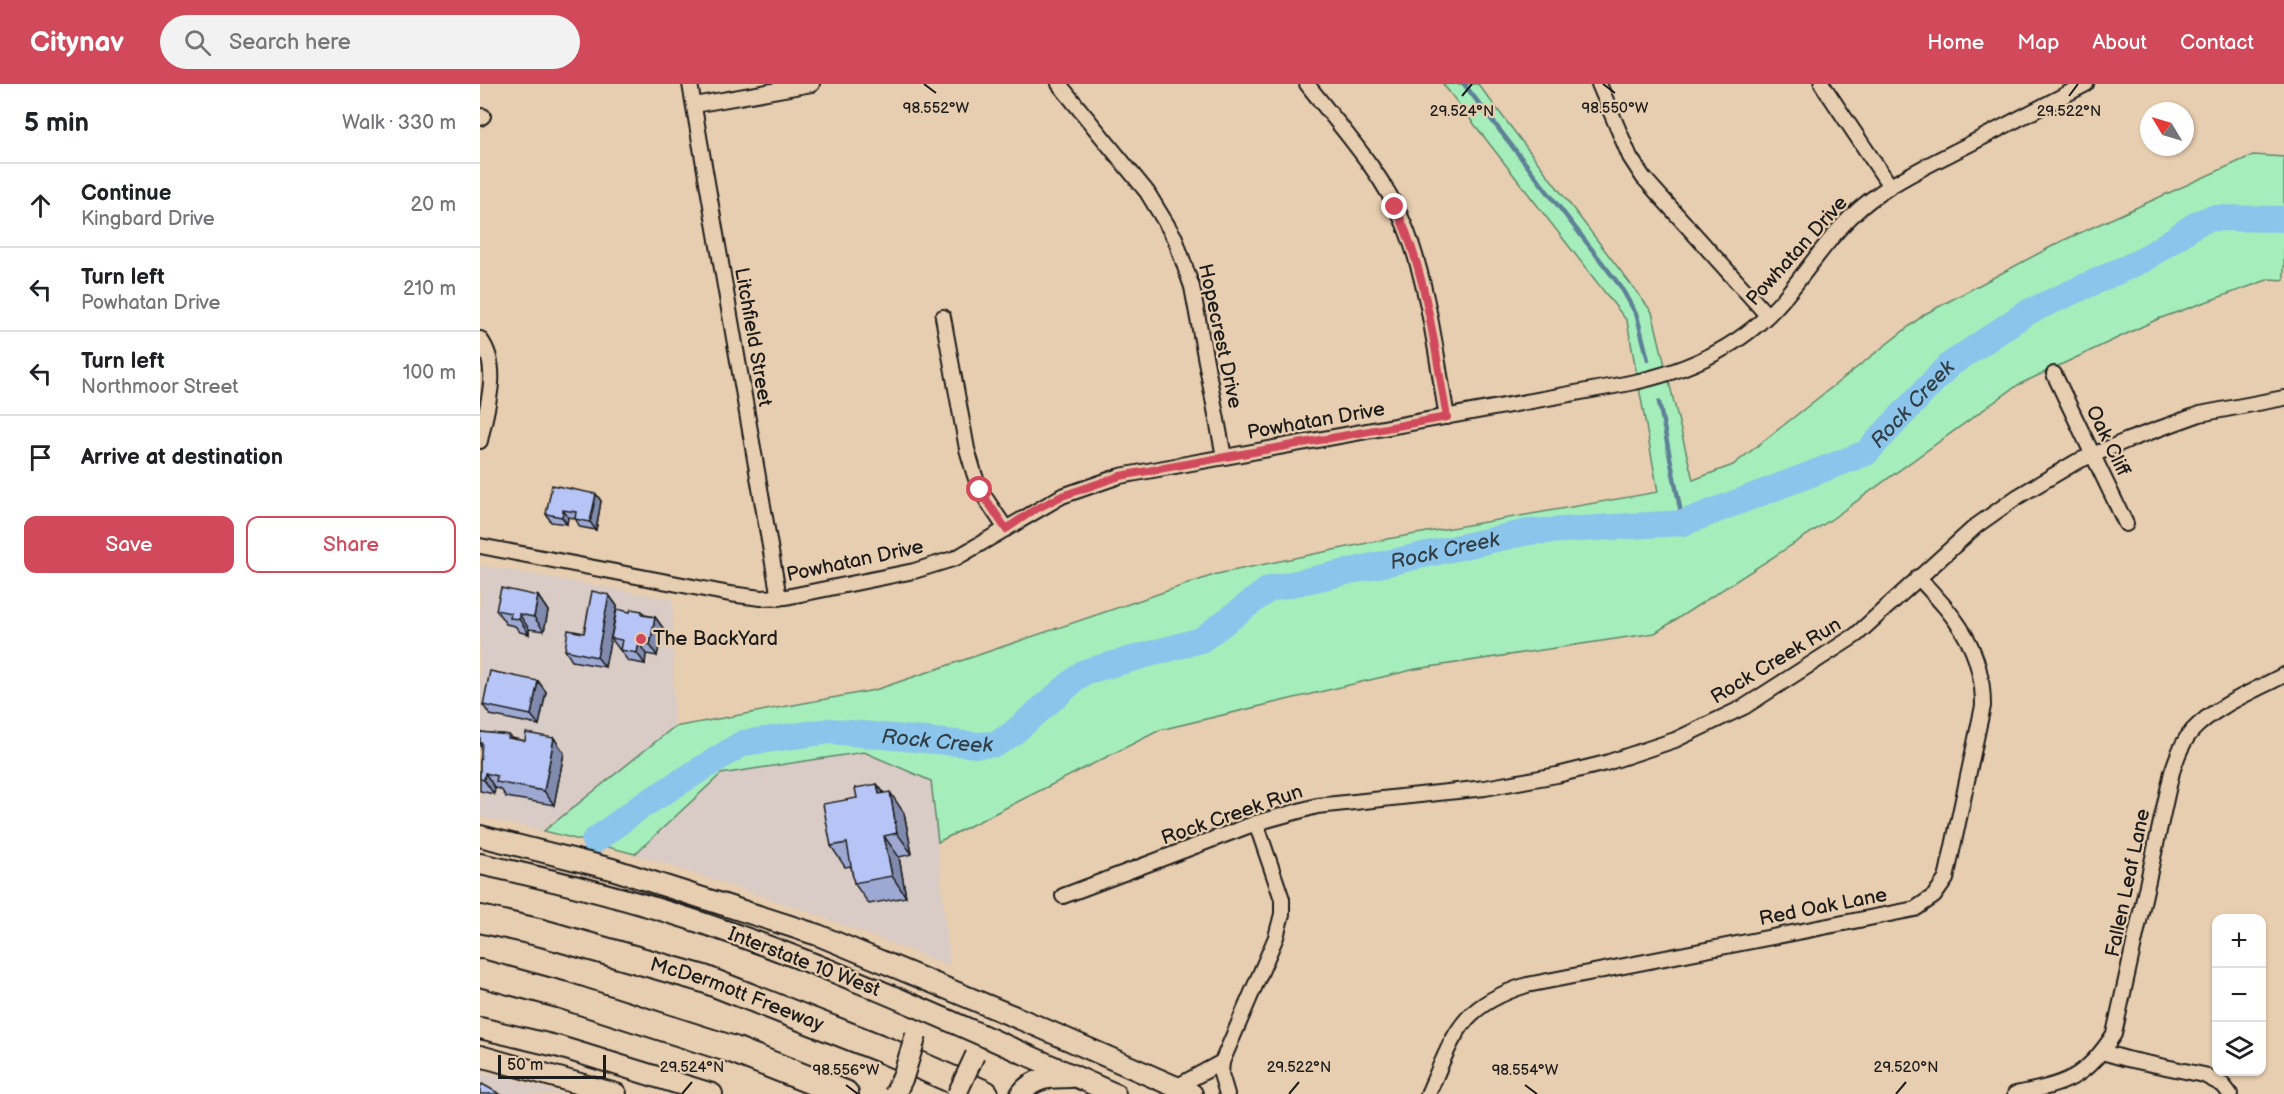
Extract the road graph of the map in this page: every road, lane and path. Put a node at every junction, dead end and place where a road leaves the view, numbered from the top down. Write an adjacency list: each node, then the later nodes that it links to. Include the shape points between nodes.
1 (690, 84): 8 (street, Litchfield Street)
2 (812, 84): 8 (street)
3 (1059, 84): 18 (street, Hopecrest Drive, via 1147,192 1174,238 1192,287)
4 (1307, 84): 15 (street, via 1375,173 1404,224 1421,280)
5 (1599, 84): 10 (street, via 1619,135 1643,177)
6 (1822, 84): 9 (street)
7 (2086, 84): 9 (street, Powhatan Drive)
8 (694, 105): 23 (street, Litchfield Street)
9 (1890, 186): 10 (street, Powhatan Drive, via 1850,215)
10 (1767, 315): 15 (street, Powhatan Drive, via 1724,350 1676,372)
11 (943, 317): 20 (street, via 974,473 980,490)
12 (480, 339): 16 (street, via 488,352 491,369)
13 (2054, 374): 17 (street, Oak Cliff)
14 (2284, 398): 17 (street, Rock Creek Run, via 2200,414)
15 (1447, 417): 18 (street, Powhatan Drive)
16 (480, 441)
17 (2093, 455): 19 (street, Oak Cliff); 22 (street, Rock Creek Run, via 2017,497 1976,526)
18 (1224, 457): 20 (street, Powhatan Drive, via 1090,484 1053,500)
19 (2126, 524)
20 (1006, 529): 23 (street, Powhatan Drive, via 956,558 935,565)
21 (480, 546): 23 (street, Powhatan Drive, via 718,592)
22 (1918, 577): 25 (street, Rock Creek Run, via 1856,635 1744,707 1675,740 1557,775 1485,788 1317,806); 48 (street, Red Oak Lane, via 1963,632 1983,681 1983,706 1946,879 1934,896 1916,909 1508,991 1477,1008 1464,1021)
23 (779, 598)
24 (2284, 675): 33 (street, Fallen Leaf Lane, via 2212,715 2193,730 2181,748 2172,772 2114,1034)
25 (1256, 823): 28 (street, Rock Creek Run); 36 (street, via 1282,899 1282,914)
26 (480, 836): 39 (main road, via 612,869 818,935)
27 (480, 864): 31 (main road, Interstate 10 West, via 686,918)
28 (1063, 896)
29 (480, 919): 45 (highway, McDermott Freeway, via 704,979)
30 (480, 973): 42 (highway, via 734,1050)
31 (893, 996): 37 (main road, Interstate 10 West); 43 (main road, bridge, via 909,1015 915,1035)
32 (480, 1028): 41 (main road, via 560,1047)
33 (2102, 1052): 49 (street, Fallen Leaf Lane, via 2065,1082); 50 (street, via 2204,1075 2223,1085)
34 (975, 1055): 44 (street, bridge)
35 (480, 1056): 40 (main road)
36 (1222, 1062): 39 (street); 47 (street)
37 (1077, 1077): 38 (main road, via 1044,1077); 46 (main road, Interstate 10 West)
38 (1026, 1088)
39 (1184, 1090)
40 (616, 1094)
41 (712, 1094)
42 (845, 1094)
43 (895, 1094)
44 (957, 1094)
45 (985, 1094)
46 (1115, 1094)
47 (1227, 1094)
48 (1428, 1094)
49 (2015, 1094)
50 (2230, 1094)

